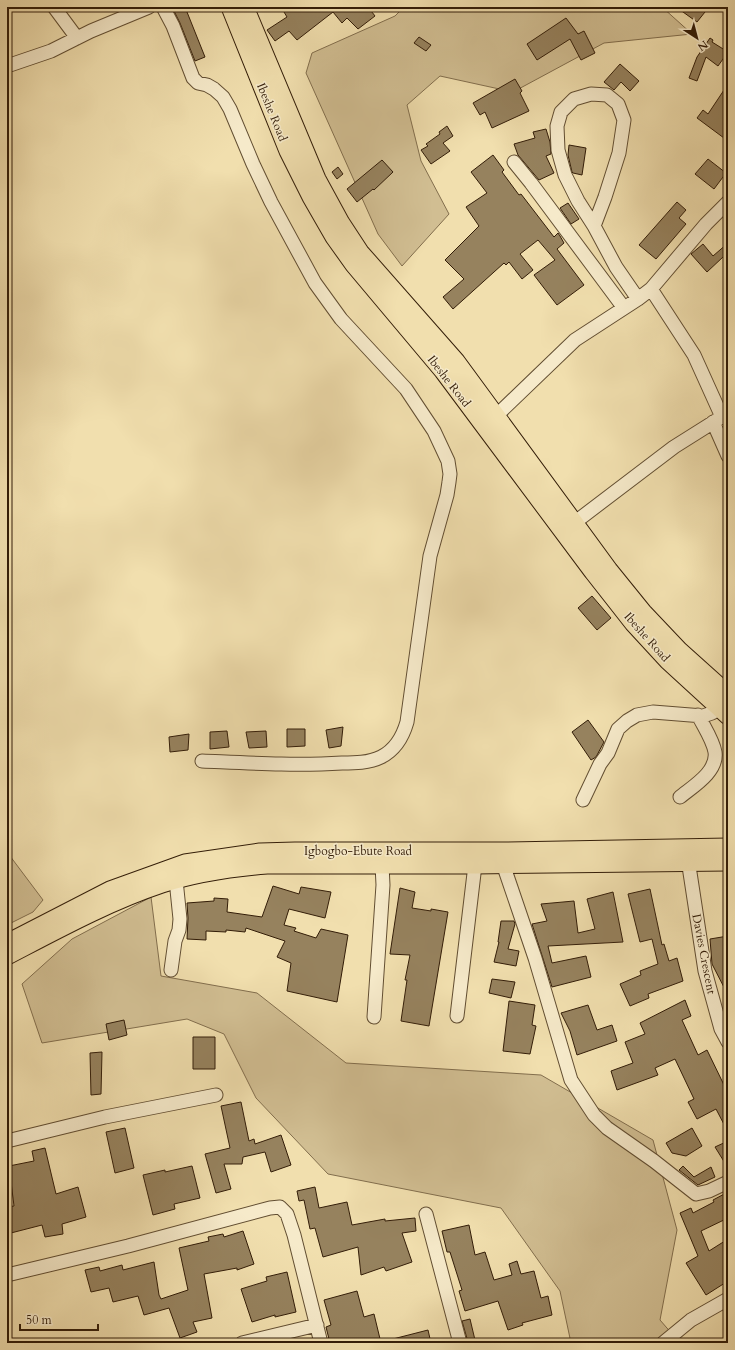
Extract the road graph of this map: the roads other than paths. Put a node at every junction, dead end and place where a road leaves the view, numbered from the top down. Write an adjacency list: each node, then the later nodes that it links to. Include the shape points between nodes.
1 (54, 7): 6 (street)
2 (150, 7): 6 (street)
3 (163, 7): 20 (street, via 173,26 192,78 219,93 230,109 271,202 315,283 341,320 410,394 441,444 450,474 447,495 430,556 407,722 399,741 380,758 362,762 318,765)
4 (230, 7): 18 (main road, Ibeshe Road, via 288,151 334,237 354,265 443,371 633,623 668,661)
5 (245, 7): 14 (main road, Ibeshe Road, via 317,179 341,223 360,252 456,361)
6 (77, 38): 7 (street, via 51,51)
7 (7, 66)
8 (514, 162): 13 (street)
9 (728, 202): 11 (street)
10 (594, 226): 10 (street, via 565,175 558,150 557,126 561,112 574,99 591,94 607,96 618,104 624,120 619,152); 12 (street, via 616,267)
11 (651, 289): 12 (street); 15 (street, via 694,354)
12 (638, 299): 13 (street)
13 (624, 308): 14 (street, via 575,340)
14 (496, 416): 17 (main road, Ibeshe Road)
15 (721, 418): 16 (street); 17 (street, via 674,447)
16 (728, 456)
17 (574, 523): 18 (main road, Ibeshe Road, via 643,612 679,650)
18 (725, 706): 19 (street, via 704,716)
19 (698, 716): 21 (street, via 712,743 714,763 703,778); 22 (street, via 653,712 637,715 627,721 618,729)
20 (202, 761)
21 (680, 797)
22 (583, 800)
23 (728, 847): 24 (main road, Igbogbo-Ebute Road)
24 (687, 855): 25 (main road, Igbogbo-Ebute Road); 26 (main road, Igbogbo-Ebute Road); 30 (main road, Igbogbo-Ebute Road, via 506,851 260,852 185,863 110,890); 35 (street, Davies Crescent, via 705,971 721,1029)
25 (728, 862)
26 (503, 864): 28 (main road, Igbogbo-Ebute Road); 38 (street, via 535,958 571,1080 590,1109 607,1128 696,1194 710,1191)
27 (382, 865): 28 (main road, Igbogbo-Ebute Road); 29 (main road, Igbogbo-Ebute Road, via 234,867); 34 (street, via 383,885)
28 (475, 865): 33 (street)
29 (176, 880): 31 (main road, Igbogbo-Ebute Road, via 106,906); 32 (street, via 180,919)
30 (7, 943)
31 (7, 956)
32 (171, 970)
33 (457, 1016)
34 (374, 1017)
35 (728, 1042)
36 (216, 1095): 37 (street, via 104,1117)
37 (7, 1141)
38 (728, 1182)
39 (426, 1214): 45 (street)
40 (7, 1275): 42 (street, via 280,1207 287,1214 294,1235)
41 (728, 1299): 46 (street, via 691,1320)
42 (316, 1325): 43 (street); 44 (street)
43 (242, 1343)
44 (321, 1343)
45 (460, 1343)
46 (663, 1343)

